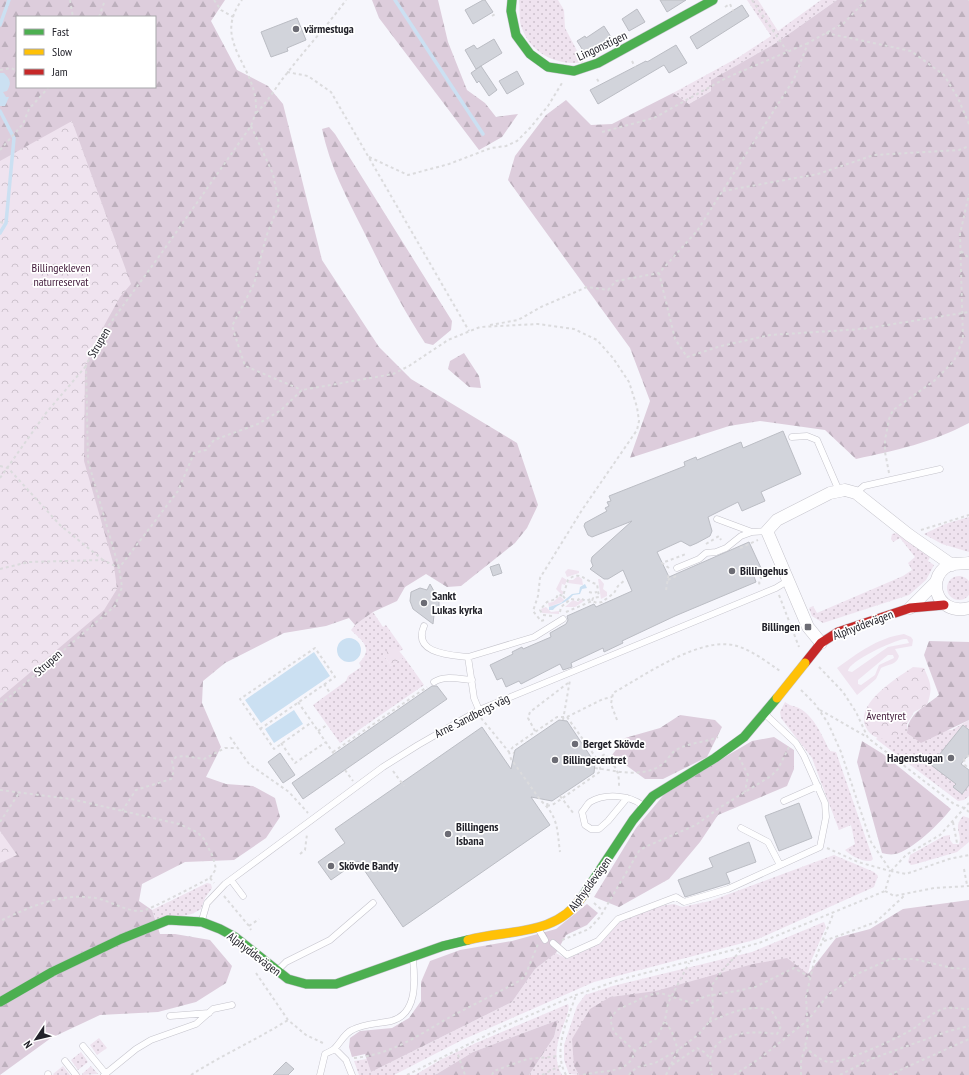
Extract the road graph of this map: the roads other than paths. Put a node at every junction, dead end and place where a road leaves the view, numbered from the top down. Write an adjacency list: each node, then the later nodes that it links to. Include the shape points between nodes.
1 (512, 0): 2 (street, Lingonstigen, via 511,11 516,35 530,54 548,67 574,71 598,63)
2 (713, 0)
3 (792, 438): 5 (lane, via 807,436 817,440)
4 (940, 469): 6 (lane, via 864,486)
5 (839, 491): 6 (street); 9 (street, via 830,493 777,520)
6 (856, 493): 10 (street, via 909,535)
7 (717, 519): 8 (lane)
8 (752, 532): 9 (lane); 11 (lane, via 741,536 726,548 706,553 699,559)
9 (767, 532): 12 (street)
10 (963, 564): 13 (street, Alphyddevägen, via 945,568)
11 (677, 568)
12 (789, 580): 19 (street, via 808,627); 23 (lane, Arne Sandbergs väg, via 776,588)
13 (936, 582): 14 (street, via 937,594); 15 (street, Alphyddevägen)
14 (944, 605): 15 (street, Alphyddevägen); 16 (street, via 952,609)
15 (910, 608): 19 (street, Alphyddevägen, via 838,632)
16 (969, 608)
17 (561, 616): 20 (lane, via 534,637)
18 (424, 626): 20 (lane, via 423,640 430,650)
19 (821, 643): 24 (street, Alphyddevägen, bridge)
20 (468, 657): 21 (lane)
21 (472, 680): 22 (lane, via 439,678); 23 (lane, via 474,698)
22 (434, 682)
23 (479, 710): 31 (lane, Arne Sandbergs väg, via 383,767)
24 (764, 714): 25 (lane, via 796,743); 28 (street, Alphyddevägen, via 733,746 665,787)
25 (818, 786): 27 (lane); 30 (lane, via 825,803 826,817 820,847)
26 (627, 798): 26 (lane, via 607,796 590,802 582,812 585,825 591,829 599,829); 28 (lane)
27 (784, 801)
28 (644, 806): 35 (street, Alphyddevägen, via 578,904 568,914)
29 (741, 828): 30 (lane, via 768,842)
30 (780, 865): 37 (lane, via 728,889 684,902 676,897 618,919 598,942 576,951 567,954)
31 (231, 880): 32 (lane); 34 (lane, Arne Sandbergs väg, via 207,903)
32 (243, 896)
33 (372, 902): 39 (lane, via 330,940 286,962)
34 (202, 922): 39 (street, Alphyddevägen, via 235,937); 40 (street, via 168,920 52,972)
35 (539, 928): 36 (lane); 38 (street, Alphyddevägen, via 481,936 443,946)
36 (545, 940)
37 (553, 943)
38 (413, 958): 39 (street, Alphyddevägen, via 336,984 306,984 288,979); 45 (lane, via 415,986 409,1007 392,1021 364,1025 351,1030)
39 (277, 972)
40 (0, 1002)
41 (232, 1005): 42 (lane, via 213,1009)
42 (209, 1013): 43 (lane); 48 (lane, via 196,1024 151,1040)
43 (170, 1016)
44 (83, 1046): 48 (lane)
45 (335, 1049): 49 (lane, via 324,1054); 50 (lane, via 346,1060)
46 (65, 1061): 47 (lane)
47 (76, 1075)
48 (105, 1075)
49 (320, 1075)
50 (352, 1075)

